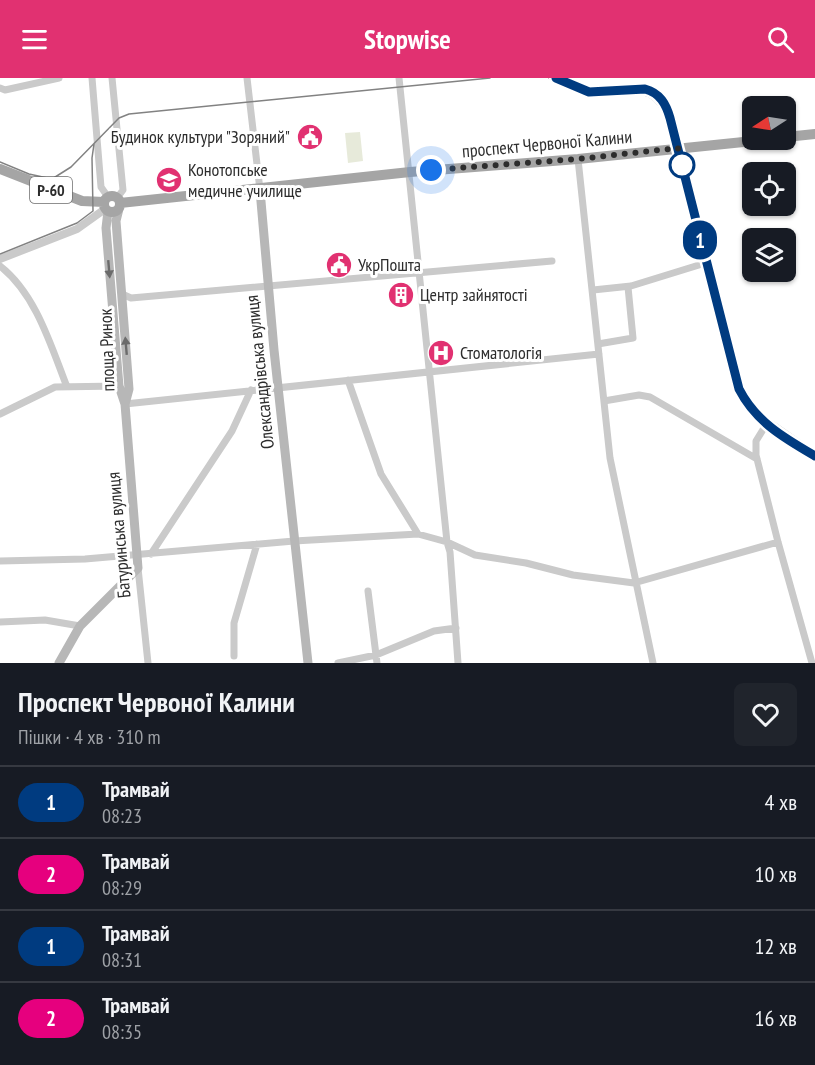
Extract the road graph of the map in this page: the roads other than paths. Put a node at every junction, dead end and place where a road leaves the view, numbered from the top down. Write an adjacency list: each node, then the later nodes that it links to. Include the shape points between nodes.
1 (59, 78): 6 (street)
2 (92, 78): 14 (street, via 101,188)
3 (112, 78): 14 (street, via 123,190)
4 (247, 78): 13 (street, Олександрівська вулиця)
5 (399, 78): 12 (street)
6 (0, 88)
7 (815, 134): 8 (main road)
8 (796, 136)
9 (742, 142): 10 (main road, проспект Червоної Калини / Р-60)
10 (578, 159): 12 (main road, проспект Червоної Калини / Р-60); 22 (street)
11 (0, 170): 14 (main road, Р-60, via 82,201)
12 (410, 172): 13 (main road, проспект Червоної Калини / Р-60); 19 (street)
13 (260, 190): 14 (main road, проспект Червоної Калини / Р-60); 21 (main road, Олександрівська вулиця)
14 (112, 204): 15 (street, via 77,229); 23 (main road, площа Ринок, via 117,221); 28 (main road, площа Ринок, one-way to 28, via 106,228)
15 (0, 259)
16 (552, 261): 19 (street)
17 (0, 266): 29 (street, via 17,279 47,336)
18 (699, 266): 20 (street)
19 (420, 274): 21 (street); 26 (street)
20 (628, 287): 22 (street); 24 (street, via 633,338)
21 (268, 288): 23 (street, via 131,298); 30 (main road, Олександрівська вулиця)
22 (593, 290): 24 (street)
23 (122, 294): 33 (main road, площа Ринок, one-way to 23, via 129,389)
24 (598, 344): 25 (street)
25 (599, 354): 26 (street); 32 (street)
26 (429, 372): 27 (street); 39 (street)
27 (348, 380): 30 (street); 37 (street, via 381,474)
28 (119, 386): 29 (street); 33 (main road, площа Ринок)
29 (67, 387): 34 (street, via 55,387)
30 (278, 388): 31 (street); 38 (main road, Олександрівська вулиця)
31 (251, 390): 33 (street); 43 (street, via 232,431)
32 (604, 400): 36 (street, via 651,397); 46 (street, via 610,458)
33 (125, 404): 42 (main road, Батуринська вулиця)
34 (0, 414)
35 (815, 454): 36 (street, via 772,424 764,428 756,441)
36 (757, 459): 40 (street)
37 (418, 534): 38 (street); 39 (street)
38 (294, 541): 41 (street); 55 (main road, Олександрівська вулиця)
39 (447, 542): 46 (street, via 475,555); 50 (street)
40 (777, 542): 46 (street); 59 (street)
41 (257, 544): 43 (street); 51 (street, via 234,624)
42 (138, 554): 43 (street); 44 (street); 45 (main road, Батуринська вулиця)
43 (151, 554)
44 (0, 561)
45 (138, 568): 49 (main road); 54 (street, Батуринська вулиця)
46 (634, 583): 58 (street)
47 (368, 591): 52 (street)
48 (0, 622): 49 (street, via 45,620)
49 (80, 626): 53 (main road)
50 (456, 628): 52 (street, via 434,631); 57 (street)
51 (234, 656)
52 (377, 659): 56 (street)
53 (59, 663)
54 (147, 663)
55 (308, 663)
56 (338, 663)
57 (459, 663)
58 (653, 663)
59 (812, 663)

